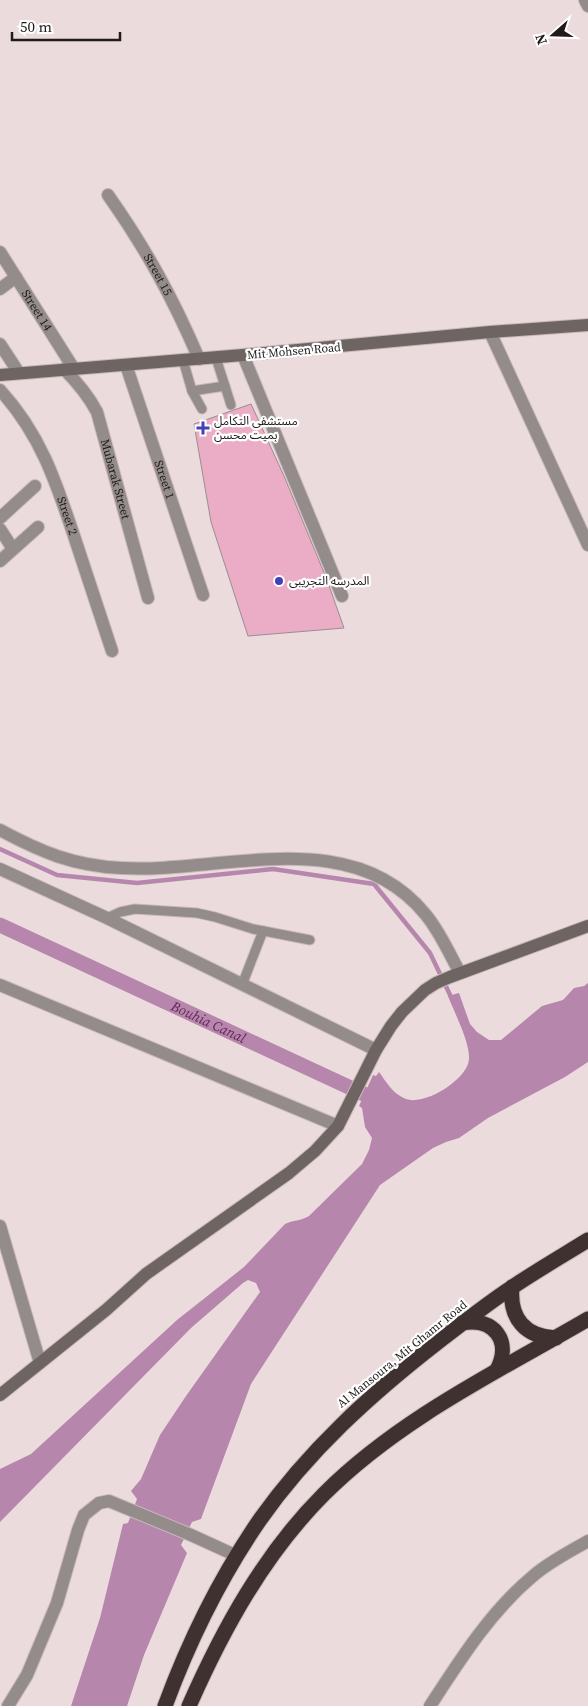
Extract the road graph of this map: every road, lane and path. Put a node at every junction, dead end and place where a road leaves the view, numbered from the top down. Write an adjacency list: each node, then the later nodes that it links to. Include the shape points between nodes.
1 (585, 0): 2 (street)
2 (588, 6)
3 (108, 195): 12 (street, Street 15, via 159,274)
4 (0, 252): 5 (street, Street 14)
5 (16, 277): 6 (street); 15 (street, Street 14)
6 (0, 289)
7 (588, 325): 8 (street, Mit Mohsen Road)
8 (490, 332): 10 (street, Mit Mohsen Road); 27 (street)
9 (0, 344): 16 (street)
10 (243, 355): 11 (street, Mit Mohsen Road); 31 (street)
11 (216, 358): 12 (street, Mit Mohsen Road); 18 (lane)
12 (199, 359): 13 (street, Mit Mohsen Road)
13 (183, 360): 14 (street, Mit Mohsen Road); 20 (lane)
14 (126, 365): 15 (street, Mit Mohsen Road); 30 (street, Street 1)
15 (69, 369): 16 (street, Mit Mohsen Road); 32 (street, Mubarak Street, via 97,412)
16 (19, 373): 17 (street, Mit Mohsen Road)
17 (0, 375)
18 (225, 386): 20 (lane); 21 (lane)
19 (0, 390): 33 (street, Street 2, via 26,424 55,479)
20 (192, 391): 22 (lane)
21 (231, 405)
22 (202, 409)
23 (35, 486): 24 (street)
24 (0, 518)
25 (38, 527): 28 (street)
26 (0, 529): 28 (street)
27 (588, 545)
28 (13, 549): 29 (street)
29 (0, 561)
30 (203, 594)
31 (342, 596)
32 (148, 598)
33 (112, 651)
34 (0, 830): 40 (street, via 32,848 60,858 104,866 138,868 310,859 364,869 390,882 425,914 438,931)
35 (0, 869): 36 (street)
36 (107, 918): 38 (lane, via 135,909 187,912 206,914); 41 (street)
37 (588, 926): 40 (street)
38 (263, 931): 39 (lane); 41 (lane)
39 (310, 940)
40 (455, 975): 43 (street, via 436,983 411,1002)
41 (242, 984): 43 (street)
42 (0, 985): 44 (street)
43 (376, 1050): 44 (street)
44 (338, 1126): 51 (street, via 289,1173 146,1274)
45 (0, 1226): 51 (street)
46 (588, 1240): 47 (highway, Al Mansoura, Mit Ghamr Road)
47 (512, 1287): 49 (highway, Al Mansoura, Mit Ghamr Road); 50 (highway, via 512,1309 525,1328 534,1334)
48 (588, 1319): 50 (highway)
49 (462, 1324): 52 (highway, via 481,1322 497,1334 503,1352); 55 (highway, Al Mansoura, Mit Ghamr Road, via 375,1392 344,1422 286,1486)
50 (556, 1338): 52 (highway)
51 (40, 1363): 53 (street)
52 (497, 1370): 58 (highway, via 397,1434 359,1462 318,1500 263,1567 210,1658)
53 (0, 1395)
54 (588, 1541): 59 (street, via 532,1576 510,1598 479,1632)
55 (237, 1556): 56 (street, via 133,1510 109,1501 99,1503 84,1515 57,1603 27,1675); 57 (highway, Al Mansoura, Mit Ghamr Road, via 206,1611)
56 (8, 1706)
57 (165, 1706)
58 (189, 1706)
59 (430, 1706)

